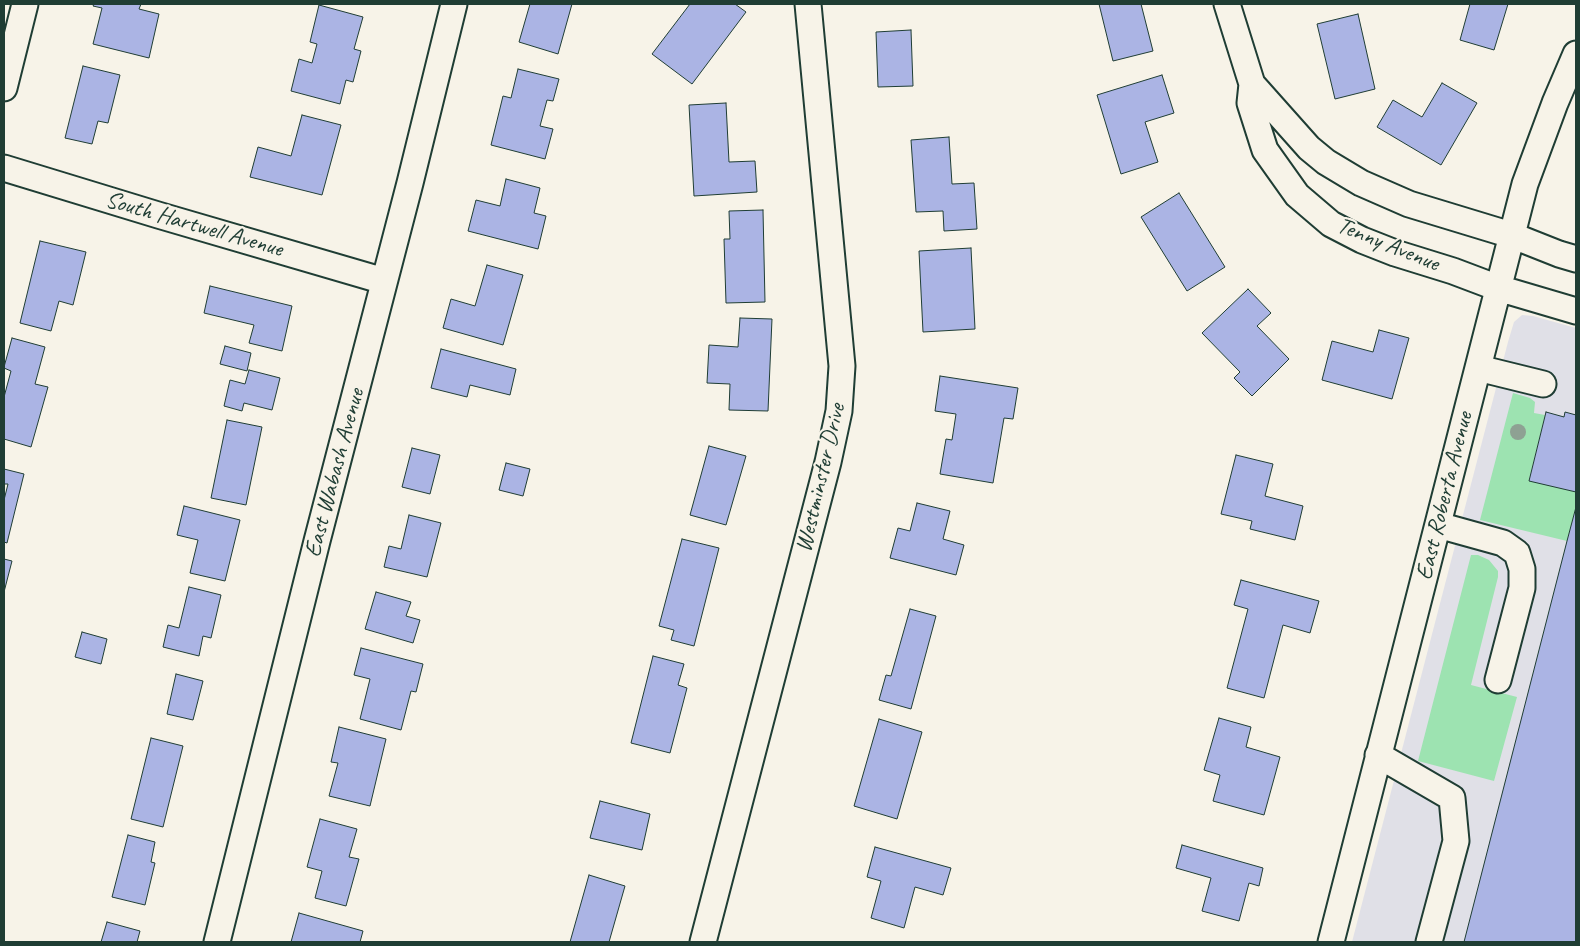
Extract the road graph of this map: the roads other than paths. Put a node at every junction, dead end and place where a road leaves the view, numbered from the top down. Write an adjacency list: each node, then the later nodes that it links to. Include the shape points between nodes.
1 (26, 4): 7 (street)
2 (454, 4): 11 (street, East Wabash Avenue)
3 (808, 4): 20 (street, Westminster Drive, via 842,366 839,411)
4 (1227, 4): 6 (street, Tenny Avenue)
5 (1576, 54): 9 (street, East Roberta Avenue, via 1532,166)
6 (1252, 84): 9 (street, Tenny Avenue, via 1309,148 1361,184 1409,204); 12 (street, Tenny Avenue, via 1250,103 1266,150 1297,195 1331,224 1395,253)
7 (4, 88)
8 (4, 168): 11 (street, South Hartwell Avenue)
9 (1511, 235): 10 (street, Tenny Avenue); 12 (street, East Roberta Avenue)
10 (1576, 259)
11 (384, 281): 19 (street, East Wabash Avenue)
12 (1498, 288): 13 (street, Tenny Avenue); 14 (street, East Roberta Avenue)
13 (1576, 311)
14 (1478, 368): 15 (street); 16 (street, East Roberta Avenue)
15 (1543, 384)
16 (1438, 525): 17 (street, via 1503,543 1517,553 1522,569 1522,588); 18 (street, East Roberta Avenue)
17 (1498, 680)
18 (1378, 756): 21 (street, East Roberta Avenue); 22 (street, via 1452,798 1456,841)
19 (216, 942)
20 (703, 942)
21 (1330, 942)
22 (1429, 942)

